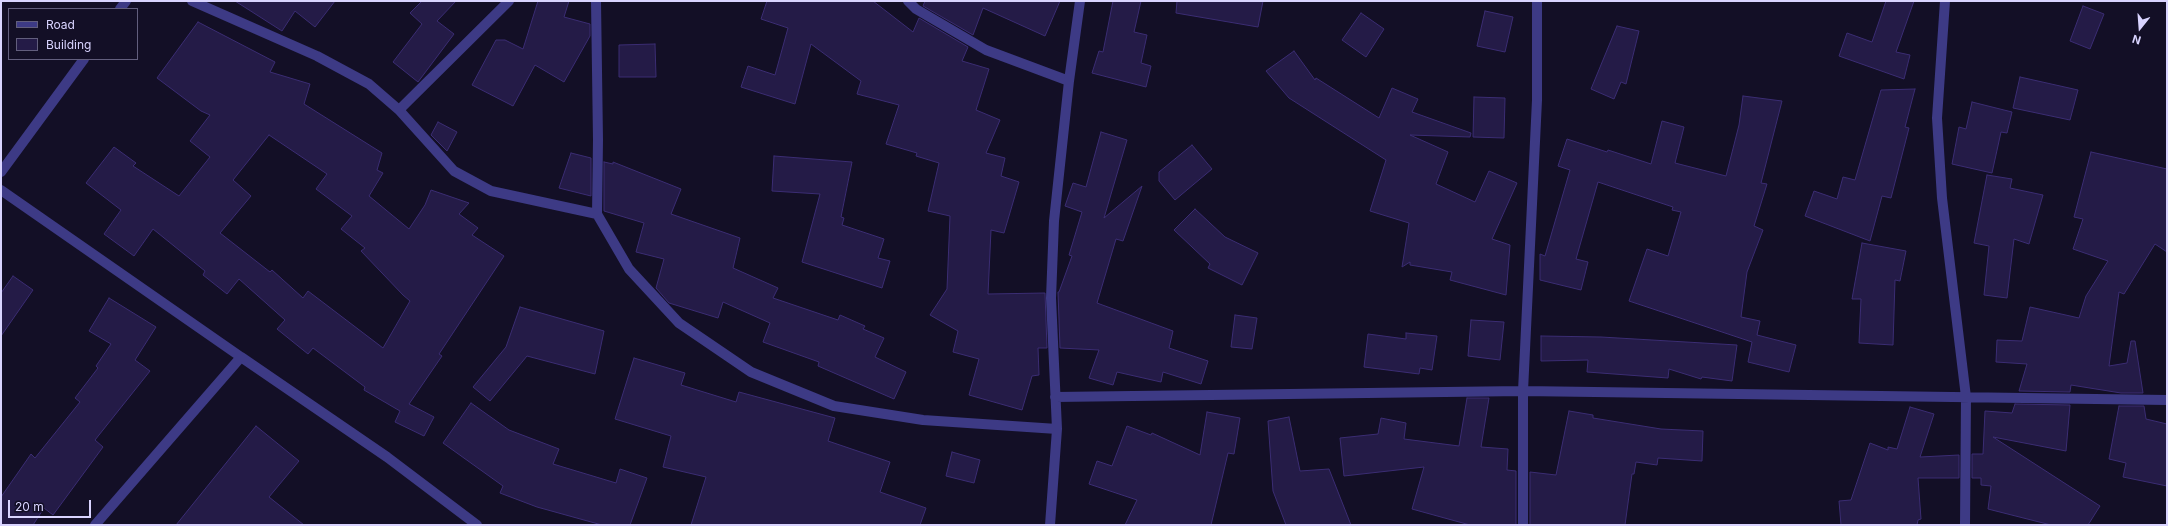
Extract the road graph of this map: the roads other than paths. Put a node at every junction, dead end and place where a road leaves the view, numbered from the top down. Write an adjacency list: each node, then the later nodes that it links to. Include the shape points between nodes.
1 (192, 1): 10 (street, via 317,56 369,84)
2 (509, 1): 10 (street)
3 (596, 1): 13 (street)
4 (908, 1): 9 (street, via 916,9 986,50)
5 (1080, 1): 9 (street)
6 (1537, 1): 15 (street, via 1537,100)
7 (1945, 1): 17 (street, via 1937,118 1942,198)
8 (83, 60): 11 (street)
9 (1069, 81): 16 (street, via 1054,221 1051,290)
10 (399, 110): 13 (street, via 454,172 491,191)
11 (1, 172)
12 (1, 190): 14 (street)
13 (597, 214): 19 (street, via 629,269 679,323 751,372 834,406 923,420)
14 (241, 357): 20 (street); 21 (street, via 388,457)
15 (1523, 391): 16 (street); 17 (street); 23 (street)
16 (1055, 396): 19 (street)
17 (1966, 397): 18 (street); 24 (street)
18 (2167, 400)
19 (1057, 429): 22 (street)
20 (94, 525)
21 (477, 525)
22 (1050, 525)
23 (1523, 525)
24 (1966, 525)

